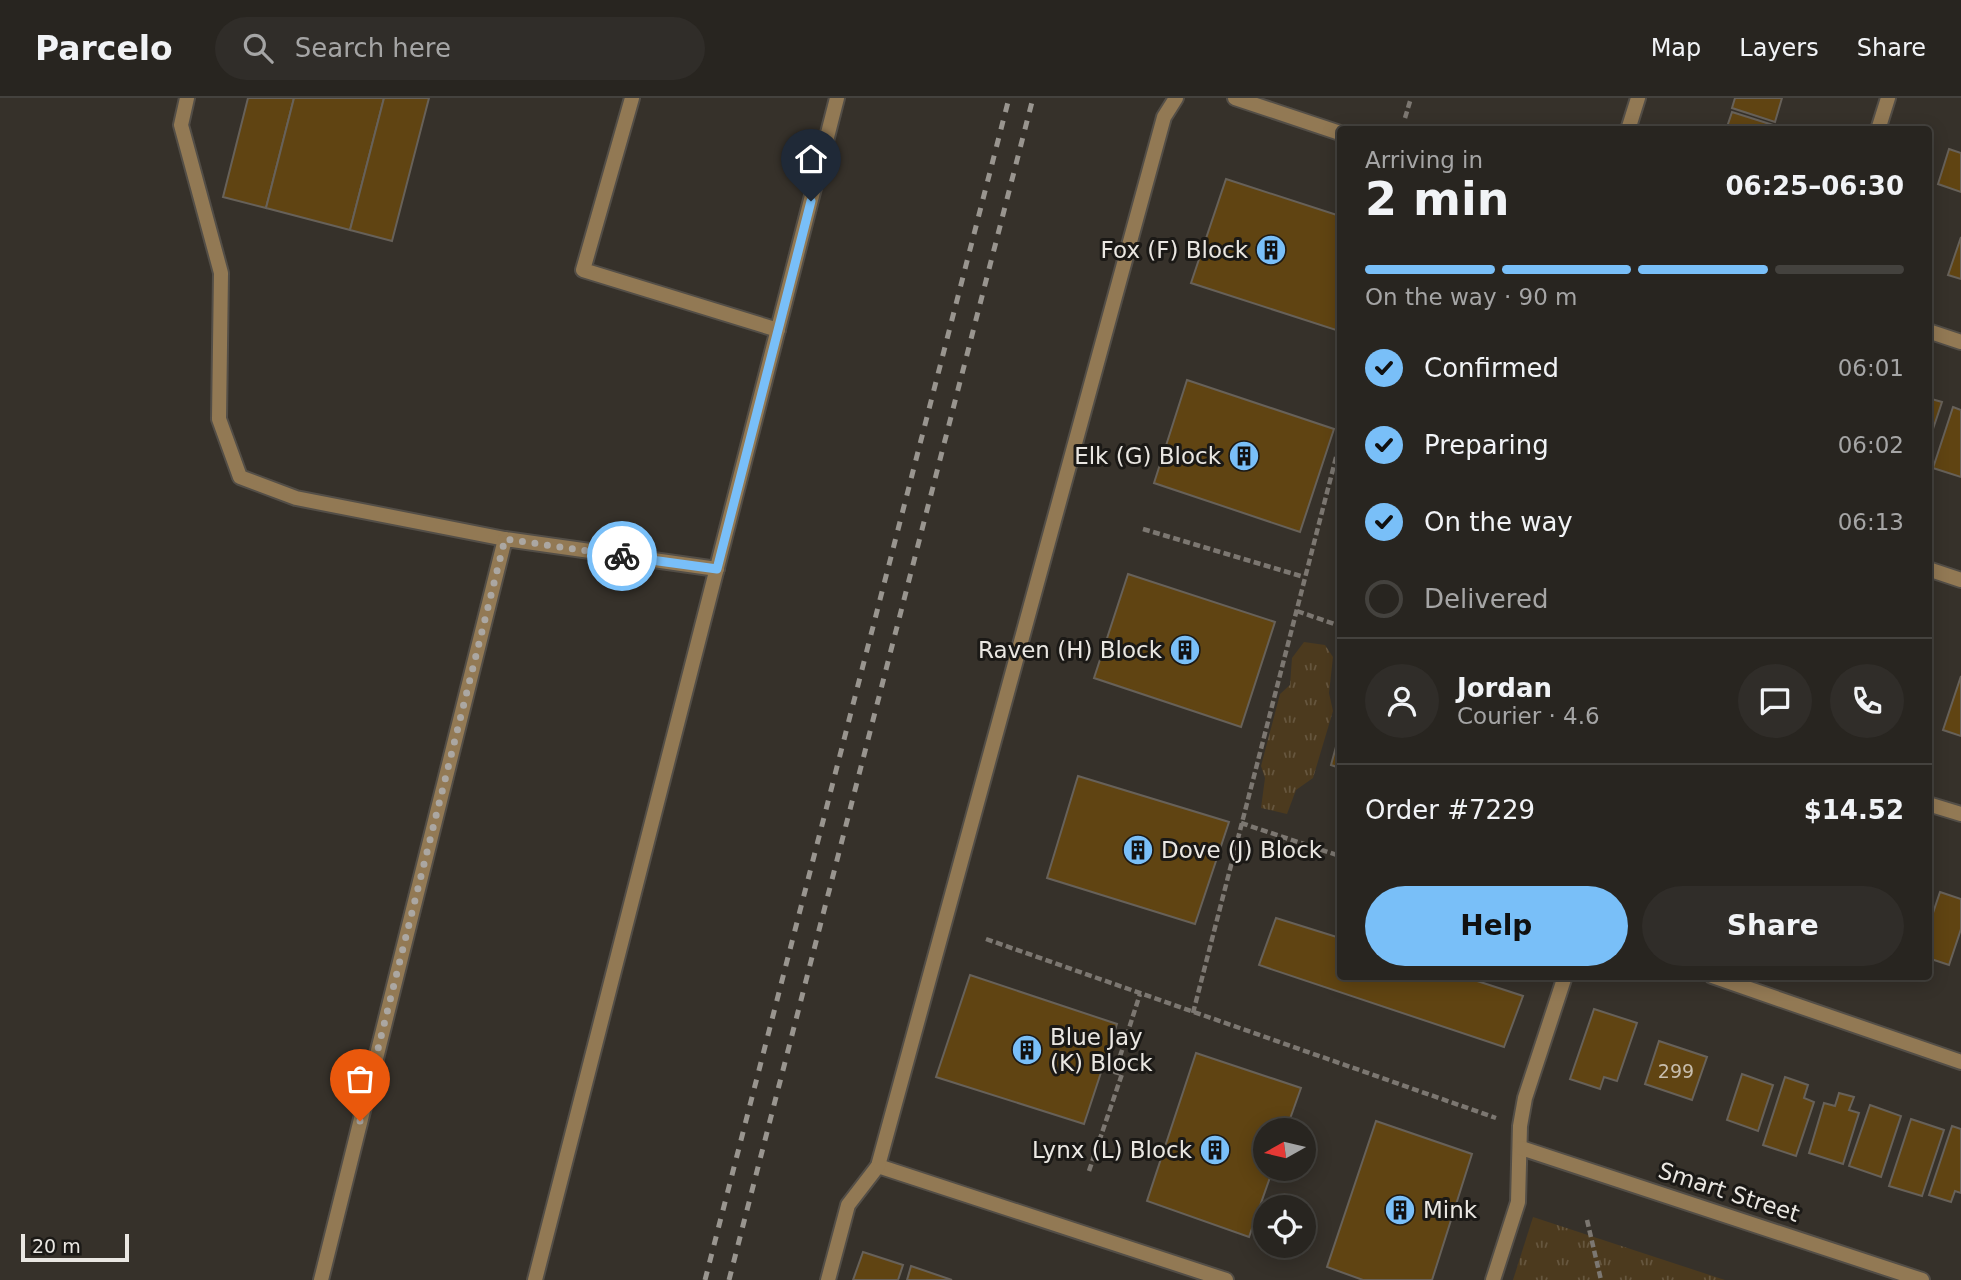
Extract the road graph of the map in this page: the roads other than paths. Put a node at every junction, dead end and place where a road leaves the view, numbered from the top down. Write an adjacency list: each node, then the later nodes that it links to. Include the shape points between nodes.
1 (187, 98): 14 (street, via 181,125 221,272 219,419 240,477 296,498)
2 (632, 98): 11 (street, via 583,270)
3 (837, 98): 11 (street)
4 (1176, 98): 24 (street, via 1164,117)
5 (1235, 98): 10 (street)
6 (1638, 98): 8 (street)
7 (1888, 98): 9 (street)
8 (1629, 126)
9 (1879, 126)
10 (1337, 132)
11 (778, 330): 15 (street)
12 (1932, 332): 13 (street)
13 (1961, 342)
14 (505, 539): 15 (street); 25 (street)
15 (717, 569): 26 (street)
16 (1932, 570): 17 (street)
17 (1961, 580)
18 (1932, 805): 19 (street)
19 (1961, 814)
20 (1563, 980): 23 (street, via 1525,1098)
21 (1724, 980): 22 (street)
22 (1961, 1062)
23 (1521, 1148): 29 (street, via 1518,1202); 30 (street, Smart Street)
24 (878, 1166): 27 (street, via 848,1205); 28 (street)
25 (321, 1280)
26 (535, 1280)
27 (828, 1280)
28 (1226, 1280)
29 (1493, 1280)
30 (1922, 1280)

